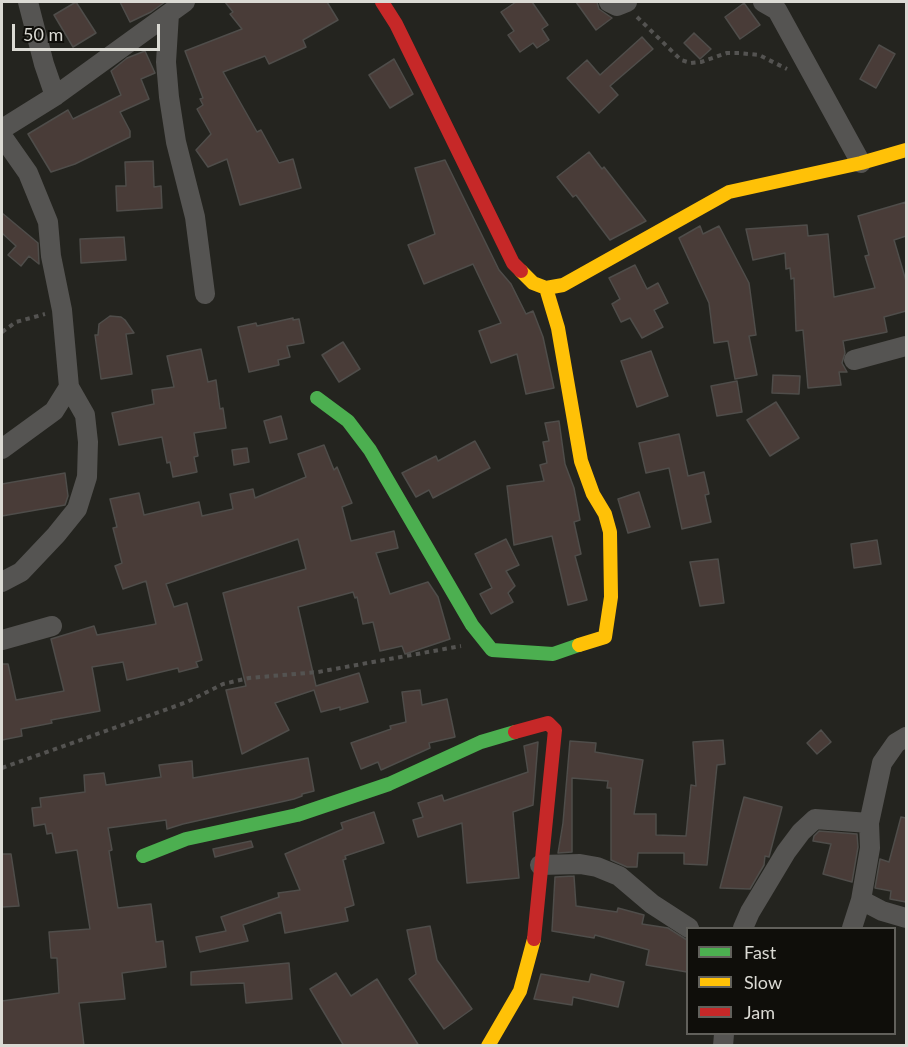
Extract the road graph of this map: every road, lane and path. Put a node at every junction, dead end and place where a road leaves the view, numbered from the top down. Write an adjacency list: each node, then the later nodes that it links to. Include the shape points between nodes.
1 (28, 2): 8 (street)
2 (185, 2): 6 (street)
3 (382, 2): 13 (street, via 513,263 533,283)
4 (620, 2): 7 (path, via 681,60 701,62 727,53 759,55)
5 (763, 2): 7 (street, via 777,10)
6 (169, 14): 8 (street); 14 (street, via 169,97 195,217)
7 (815, 82): 12 (street)
8 (56, 96): 9 (street)
9 (2, 129)
10 (2, 136): 15 (street, via 28,173 48,222)
11 (906, 150): 12 (street)
12 (861, 163): 13 (street, via 729,192 563,285)
13 (546, 288): 25 (street, via 558,328 581,461 610,532 611,597 605,637 554,654)
14 (205, 294)
15 (62, 310): 16 (path, via 16,322); 19 (street)
16 (2, 332)
17 (906, 346): 18 (street)
18 (854, 360)
19 (69, 387): 21 (street, via 54,411); 22 (street, via 85,415 88,442 87,477 77,508 21,572)
20 (317, 398): 25 (street, via 348,421 370,450 472,625)
21 (2, 450)
22 (2, 582)
23 (52, 626): 24 (street)
24 (2, 640)
25 (492, 650): 27 (path, via 462,646 318,672 223,684 187,702)
26 (906, 737): 28 (street, via 896,743 882,763)
27 (2, 768)
28 (869, 824): 31 (street, via 870,848); 34 (street, via 815,819 786,852)
29 (143, 856): 30 (street, via 186,838 297,815 388,784 481,742 548,723 555,730)
30 (540, 865): 33 (street, via 580,864 619,876); 36 (street, via 536,932 520,991)
31 (861, 900): 32 (street); 35 (street)
32 (906, 918)
33 (687, 927)
34 (743, 927)
35 (852, 927)
36 (488, 1046)

